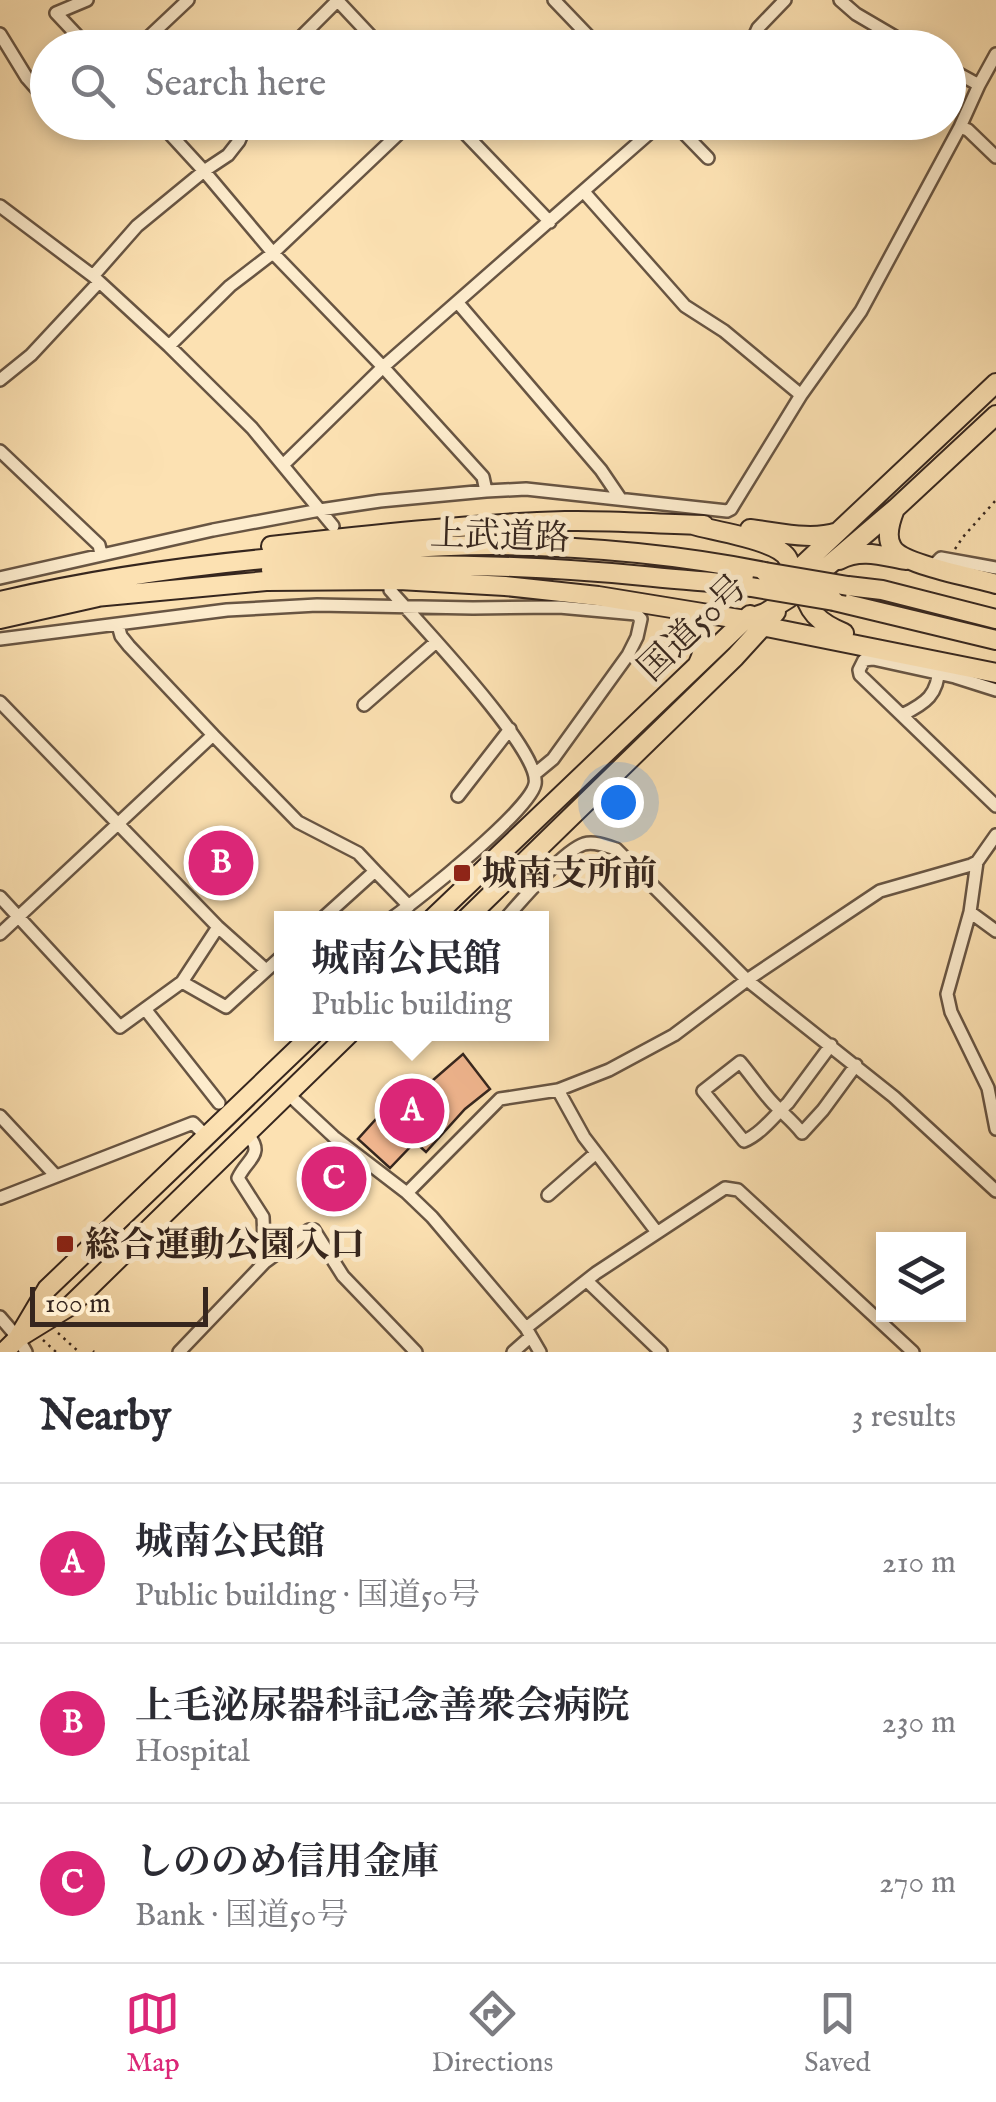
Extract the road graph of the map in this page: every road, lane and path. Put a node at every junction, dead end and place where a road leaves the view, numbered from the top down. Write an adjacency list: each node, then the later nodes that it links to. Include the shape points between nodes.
1 (87, 0): 7 (street, via 56,12)
2 (338, 0): 9 (street); 10 (street)
3 (554, 0): 11 (street)
4 (785, 0): 12 (street)
5 (840, 0): 13 (street)
6 (182, 2): 8 (street)
7 (72, 30)
8 (155, 30)
9 (308, 30)
10 (366, 30)
11 (583, 30)
12 (757, 30)
13 (883, 30)
14 (0, 34): 17 (street)
15 (996, 54): 18 (street)
16 (966, 78): 18 (street)
17 (30, 81)
18 (978, 85): 19 (street)
19 (966, 112)
20 (966, 129): 29 (street)
21 (176, 140): 30 (street)
22 (238, 140): 30 (street)
23 (392, 140): 34 (street)
24 (471, 140): 33 (street)
25 (642, 140): 31 (street)
26 (690, 140): 28 (street)
27 (953, 140): 41 (street, via 862,311)
28 (708, 158)
29 (996, 158)
30 (204, 171): 34 (street); 35 (street, via 137,226)
31 (584, 192): 33 (street); 41 (street, via 685,306)
32 (0, 206): 35 (street)
33 (550, 222): 36 (street)
34 (273, 254): 37 (street); 38 (street)
35 (96, 279): 37 (street); 39 (street, via 31,355)
36 (458, 303): 38 (street); 46 (street)
37 (169, 346): 44 (street)
38 (383, 367): 44 (street); 45 (street, via 483,478)
39 (0, 380)
40 (996, 382): 52 (highway, 国道50号)
41 (800, 395): 46 (street, via 731,509)
42 (996, 415): 48 (highway, 国道50号)
43 (0, 451): 53 (street)
44 (283, 466): 49 (street)
45 (486, 491): 46 (street); 49 (street)
46 (620, 498)
47 (996, 500): 55 (path)
48 (896, 508): 54 (highway, via 890,540); 56 (highway, 国道50号)
49 (320, 510): 51 (street); 53 (street)
50 (693, 525): 52 (highway, via 808,536); 58 (highway, via 570,521 384,534 239,550); 60 (highway, via 775,546)
51 (333, 526)
52 (838, 532): 60 (highway, 国道50号)
53 (101, 554): 59 (street)
54 (907, 560): 55 (highway); 56 (highway, via 849,554)
55 (944, 563): 57 (street); 61 (highway)
56 (826, 568): 60 (highway, 国道50号)
57 (996, 568)
58 (138, 573): 64 (highway, 上武道路); 68 (highway, 上武道路, bridge, via 286,556 488,545 624,551 882,590)
59 (0, 578)
60 (797, 581): 69 (highway, 国道50号); 74 (highway, via 818,620)
61 (996, 584)
62 (390, 590): 65 (street)
63 (95, 598): 66 (highway, via 218,584 361,579 505,586); 67 (highway, 上武道路); 72 (highway, 上武道路, bridge, via 218,575 341,566 551,568 750,586)
64 (0, 601)
65 (403, 605): 70 (street, via 227,610); 73 (street); 84 (street, via 583,608 639,617 628,654)
66 (684, 611): 69 (highway); 76 (highway, via 704,636)
67 (0, 619)
68 (996, 619)
69 (753, 623): 74 (highway); 76 (highway, 国道50号); 96 (highway, 国道50号, via 736,657)
70 (118, 626): 71 (street); 83 (street, via 120,636)
71 (0, 639)
72 (996, 640)
73 (436, 642): 80 (street); 82 (street)
74 (884, 651): 75 (highway)
75 (939, 667): 77 (highway); 78 (street); 81 (street, via 937,688); 81 (street, via 862,662 860,675)
76 (692, 672): 95 (highway, 国道50号)
77 (996, 674)
78 (996, 690)
79 (0, 702): 87 (street)
80 (364, 705)
81 (902, 715): 86 (street)
82 (510, 729): 84 (street); 85 (street)
83 (213, 735): 87 (street); 90 (street, via 298,822 358,853)
84 (536, 774): 92 (street, via 526,801)
85 (458, 796)
86 (996, 806)
87 (117, 826): 99 (street); 100 (street)
88 (996, 835): 89 (street)
89 (977, 862): 98 (street); 105 (street, via 880,891)
90 (375, 871): 92 (street); 93 (street)
91 (0, 897): 99 (street)
92 (409, 906): 94 (street)
93 (331, 911)
94 (402, 911)
95 (440, 911)
96 (475, 911)
97 (513, 911): 105 (street, via 569,854 584,844 602,844 616,849)
98 (970, 912): 101 (street); 117 (street, via 947,994 988,1088)
99 (19, 917): 102 (street); 107 (street, via 120,1027)
100 (218, 927): 104 (street); 106 (street)
101 (996, 932)
102 (0, 934)
103 (274, 963): 104 (street)
104 (266, 970): 106 (street, via 226,1007)
105 (747, 980): 110 (street); 112 (street, via 674,1035)
106 (182, 982): 107 (street)
107 (146, 1010): 114 (street)
108 (306, 1041): 119 (highway)
109 (341, 1041): 113 (highway)
110 (832, 1045): 111 (street); 115 (street)
111 (856, 1065): 115 (street, via 802,1133); 122 (street)
112 (558, 1090): 120 (street); 123 (street, via 500,1099)
113 (287, 1093): 118 (highway); 123 (street)
114 (219, 1102)
115 (780, 1110): 115 (street, via 740,1062 704,1092 744,1140)
116 (0, 1116): 121 (street)
117 (996, 1129)
118 (246, 1132): 127 (street, via 256,1150 238,1178 262,1217); 132 (highway)
119 (208, 1137): 121 (street, via 193,1123); 132 (highway, via 48,1290)
120 (596, 1153): 124 (street); 126 (street)
121 (56, 1176): 125 (street)
122 (996, 1191)
123 (408, 1194): 131 (street)
124 (548, 1196)
125 (0, 1198)
126 (656, 1232): 128 (street); 142 (street, via 725,1188 738,1190)
127 (265, 1262): 137 (street); 138 (street, via 314,1230 343,1276)
128 (586, 1281): 131 (street); 141 (street)
129 (0, 1317): 132 (street)
130 (53, 1328): 136 (path)
131 (528, 1332): 139 (street); 140 (street)
132 (22, 1345): 133 (street); 134 (highway)
133 (40, 1346): 135 (path)
134 (4, 1352)
135 (56, 1352)
136 (79, 1352)
137 (179, 1352)
138 (416, 1352)
139 (512, 1352)
140 (540, 1352)
141 (661, 1352)
142 (912, 1352)

